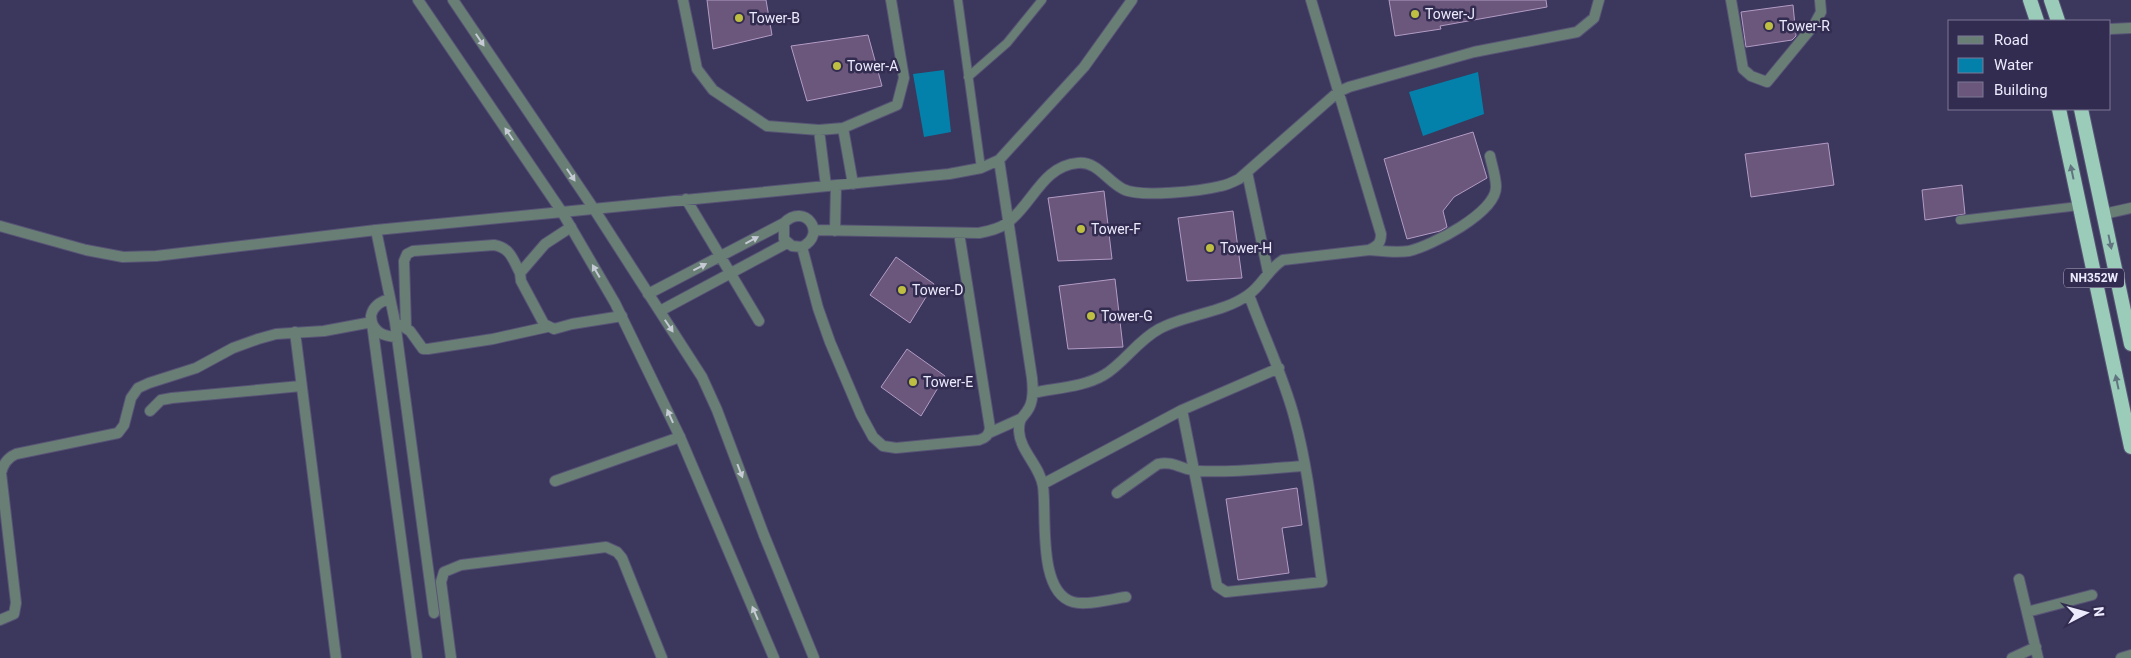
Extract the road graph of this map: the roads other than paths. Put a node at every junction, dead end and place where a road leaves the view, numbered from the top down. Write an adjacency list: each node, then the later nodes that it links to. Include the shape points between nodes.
1 (418, 0): 34 (street, one-way to 1)
2 (453, 0): 33 (street, one-way to 33)
3 (683, 0): 23 (street, via 697,69 713,90 767,126)
4 (891, 0): 22 (street, via 904,78 897,105)
5 (958, 0): 18 (lane)
6 (1042, 0): 18 (lane, via 1007,43)
7 (1132, 0): 25 (street, via 1084,67)
8 (1311, 0): 19 (street)
9 (1599, 0): 19 (street, via 1594,18 1577,32 1474,52)
10 (1731, 0): 11 (street, via 1743,69 1767,82 1814,25 1821,12)
11 (1820, 0)
12 (2030, 0): 14 (highway)
13 (2051, 0): 15 (highway)
14 (2037, 20)
15 (2058, 20)
16 (2131, 28): 17 (street)
17 (2111, 29)
18 (968, 77): 26 (lane)
19 (1338, 92): 27 (street); 47 (street, via 1381,234 1378,246)
20 (2058, 110): 31 (highway, NH352W, one-way to 20)
21 (2081, 110): 35 (highway, NH352W)
22 (843, 128): 23 (street); 28 (street)
23 (819, 130): 29 (street)
24 (1490, 156): 47 (street, via 1496,187 1494,196 1459,229 1431,245 1406,252)
25 (999, 160): 26 (street); 37 (street)
26 (981, 168): 28 (street)
27 (1247, 172): 37 (street, via 1223,186 1136,193 1124,190 1090,164 1078,163 1054,170); 49 (street)
28 (853, 184): 29 (street)
29 (831, 186): 30 (street); 43 (street)
30 (686, 199): 33 (street); 48 (street)
31 (2079, 206): 36 (lane); 53 (highway, NH352W)
32 (2131, 208): 35 (street)
33 (594, 209): 34 (street); 54 (street)
34 (562, 212): 40 (street); 41 (street)
35 (2104, 214): 50 (highway, NH352W, one-way to 50)
36 (1960, 220)
37 (1008, 222): 44 (street, via 979,234); 69 (street)
38 (784, 223): 42 (street, via 792,217 801,216 810,221); 45 (street, via 783,234); 48 (street, one-way to 38)
39 (0, 226): 41 (street, via 86,250 123,256 156,256)
40 (571, 227): 51 (street, via 546,244); 58 (street, one-way to 40)
41 (376, 230): 56 (street)
42 (814, 230): 43 (street); 46 (street, via 811,241)
43 (835, 231): 44 (street)
44 (959, 233): 73 (street)
45 (788, 243): 46 (street); 52 (street)
46 (802, 247): 73 (street, via 830,342 861,415 883,446 896,448 979,440)
47 (1369, 250): 49 (street, via 1291,258 1276,264)
48 (720, 257): 52 (street); 54 (street, one-way to 48)
49 (1268, 272): 55 (street)
50 (2116, 272): 53 (highway); 66 (highway, NH352W)
51 (520, 273): 62 (street, via 508,251 494,245 407,254 404,261); 63 (street, via 521,281)
52 (729, 274): 57 (street); 59 (street)
53 (2094, 275): 75 (highway, NH352W, one-way to 53)
54 (648, 294): 57 (street)
55 (1249, 295): 67 (street); 69 (street, via 1158,330 1103,376)
56 (390, 298): 60 (street, via 372,310); 61 (street)
57 (660, 311): 94 (street, one-way to 94, via 702,377 717,410)
58 (622, 316): 63 (street, via 554,329); 74 (street, one-way to 58)
59 (759, 321)
60 (372, 322): 64 (street, via 324,331); 65 (street, via 376,330); 90 (street)
61 (394, 322): 62 (street); 65 (street)
62 (406, 327): 63 (street, via 423,349 428,349)
63 (547, 327)
64 (295, 332): 68 (street); 86 (street, via 232,348 196,368 138,388 118,433 9,457 1,473 16,603 14,614)
65 (396, 337): 85 (street)
66 (2131, 344)
67 (1279, 368): 70 (street); 76 (street, via 1296,421)
68 (301, 386): 71 (street, via 172,398 161,400); 89 (street)
69 (1033, 392): 72 (street, via 1030,407)
70 (1182, 410): 77 (street); 79 (street)
71 (150, 411)
72 (1020, 419): 73 (street); 79 (street, via 1019,434)
73 (989, 434)
74 (680, 437): 78 (street); 93 (street, one-way to 74)
75 (2131, 447)
76 (1305, 466): 77 (street); 77 (street, via 1322,582 1226,592 1217,586)
77 (1194, 471): 80 (street, via 1173,462 1158,464)
78 (555, 481)
79 (1043, 484): 83 (street, via 1047,564 1062,597 1080,603)
80 (1117, 493)
81 (2019, 579): 84 (street)
82 (2092, 596): 84 (street)
83 (1126, 597)
84 (2027, 612): 87 (street)
85 (434, 613)
86 (0, 620)
87 (2036, 647): 95 (street); 96 (street)
88 (2131, 655): 97 (street)
89 (336, 658)
90 (417, 658)
91 (452, 658): 92 (street, via 441,582 444,572 461,565 606,547 622,558)
92 (662, 658)
93 (774, 658)
94 (814, 658)
95 (2012, 658)
96 (2038, 658)
97 (2120, 658)

